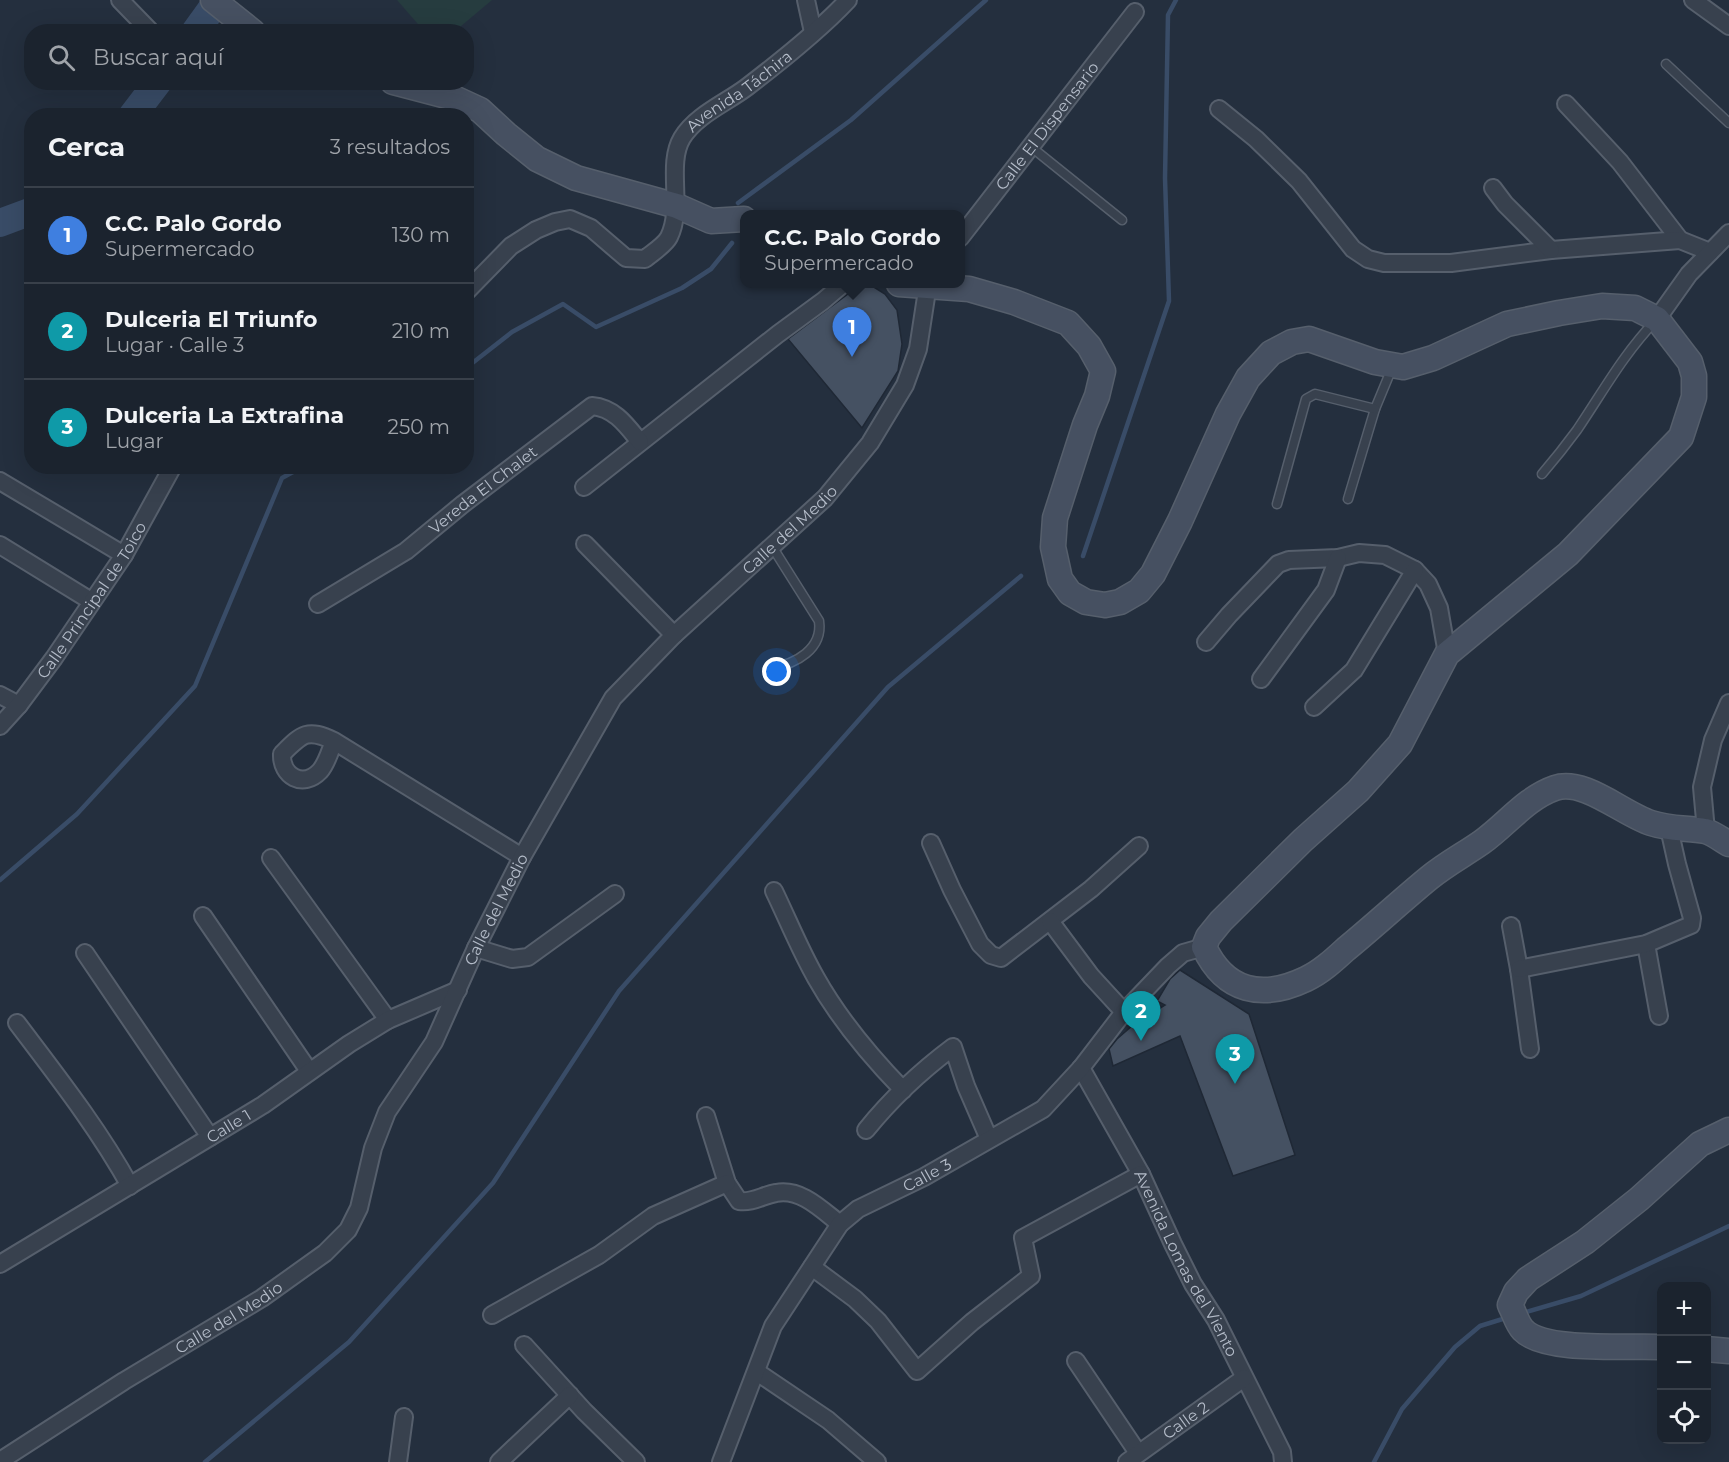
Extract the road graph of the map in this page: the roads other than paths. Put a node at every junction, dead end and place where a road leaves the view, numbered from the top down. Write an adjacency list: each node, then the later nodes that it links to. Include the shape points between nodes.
1 (120, 0): 7 (street)
2 (213, 0): 8 (main road)
3 (806, 0): 10 (street)
4 (848, 0): 10 (street, Avenida Táchira)
5 (1693, 0): 9 (street)
6 (1135, 12): 16 (street, Calle El Dispensario)
7 (143, 24)
8 (243, 24)
9 (1729, 26)
10 (813, 32): 18 (street, Avenida Táchira, via 689,128 680,141 675,166)
11 (1666, 64): 15 (lane)
12 (424, 90): 18 (main road, via 480,110 537,159 576,178)
13 (1566, 104): 23 (street, via 1620,162)
14 (1219, 109): 24 (street, via 1299,181 1353,249 1368,259 1384,263 1451,263)
15 (1729, 123)
16 (1030, 146): 20 (lane); 21 (street, Calle El Dispensario)
17 (1493, 188): 24 (street)
18 (677, 206): 19 (main road, via 711,220); 26 (street, via 668,239 645,259 626,258 591,228 570,219 536,230 511,246)
19 (740, 219)
20 (1122, 220)
21 (965, 231)
22 (1729, 233): 25 (street)
23 (1680, 240): 24 (street); 25 (street)
24 (1551, 250)
25 (1710, 252): 30 (street, via 1689,274)
26 (474, 282)
27 (838, 288): 33 (street)
28 (927, 288): 42 (street, Calle del Medio, via 918,349 894,405 870,443 825,498)
29 (952, 288): 31 (main road, via 1014,302 1068,323 1104,371 1055,518 1053,547 1060,579 1070,593 1086,602 1120,602 1139,591 1153,574 1228,414 1248,378 1271,353 1292,342 1309,339)
30 (1657, 320): 31 (main road, via 1635,308 1602,306 1560,313 1507,324 1433,358 1404,367); 35 (lane, via 1634,343 1576,431); 50 (main road, via 1690,362 1694,376 1694,397 1681,437 1568,554)
31 (1394, 365): 32 (lane)
32 (1375, 409): 38 (lane); 39 (lane, via 1315,394 1306,399)
33 (640, 442): 37 (street); 47 (street, Vereda El Chalet, via 624,421 602,407 592,406 406,551)
34 (169, 474): 43 (street, Calle Principal de Toico)
35 (1542, 474)
36 (0, 481): 43 (street)
37 (584, 486)
38 (1348, 500)
39 (1277, 504)
40 (585, 544): 48 (street)
41 (0, 545): 46 (street)
42 (773, 548): 48 (street, Calle del Medio); 51 (lane, via 819,621 821,632 813,647 801,657 786,666)
43 (124, 555): 46 (street, Calle Principal de Toico)
44 (1338, 558): 45 (street, via 1359,552 1385,555); 49 (street, via 1278,564); 52 (street, via 1326,590)
45 (1415, 570): 50 (street, via 1428,584 1439,608); 56 (street, via 1354,670)
46 (91, 601): 55 (street, Calle Principal de Toico)
47 (318, 604)
48 (674, 636): 64 (street, Calle del Medio, via 613,698)
49 (1206, 642)
50 (1447, 654): 72 (main road, via 1400,744 1358,791 1221,921)
51 (771, 668)
52 (1261, 679)
53 (0, 695): 55 (street)
54 (1729, 703): 60 (street, via 1713,740 1702,787)
55 (19, 705): 57 (street, Calle Principal de Toico)
56 (1314, 707)
57 (0, 726)
58 (334, 741): 64 (street)
59 (1669, 828): 60 (main road); 71 (street, via 1691,925); 72 (main road, via 1650,823 1584,789 1571,785 1555,788 1530,801 1484,841 1431,876 1308,978 1272,990 1251,990 1233,983 1217,970)
60 (1707, 831): 62 (main road)
61 (931, 843): 69 (street, via 980,944 991,955 1001,958)
62 (1729, 844)
63 (1139, 846): 69 (street)
64 (522, 857): 73 (street, Calle del Medio)
65 (271, 858): 79 (street)
66 (774, 891): 84 (street, via 816,978 880,1067)
67 (615, 894): 73 (street, via 528,957 512,959)
68 (203, 916): 83 (street)
69 (1050, 921): 77 (street)
70 (1510, 926): 75 (street)
71 (1646, 944): 75 (street); 78 (street)
72 (1204, 946): 77 (street, Calle 3, via 1183,953)
73 (476, 948): 76 (street, Calle del Medio)
74 (86, 953): 88 (street)
75 (1519, 969): 81 (street)
76 (458, 990): 79 (street, Calle 1); 107 (street, Calle del Medio, via 434,1042 387,1112 373,1148 359,1208 348,1230 325,1253 262,1298)
77 (1124, 1012): 82 (street, Calle 3)
78 (1659, 1016)
79 (388, 1020): 83 (street, Calle 1)
80 (17, 1023): 92 (street, via 65,1086)
81 (1530, 1048)
82 (1082, 1068): 89 (street, Calle 3, via 1043,1109); 90 (street, Avenida Lomas del Viento)
83 (309, 1071): 88 (street, Calle 1)
84 (903, 1090): 86 (street); 89 (street, via 953,1047)
85 (706, 1116): 91 (street)
86 (866, 1130)
87 (1729, 1130): 98 (main road, via 1700,1144 1585,1242 1528,1279 1510,1305 1523,1330 1544,1341 1577,1346)
88 (210, 1137): 92 (street, Calle 1)
89 (989, 1139): 93 (street, Calle 3, via 858,1209)
90 (1141, 1174): 95 (street, via 1023,1238 1030,1276 917,1371 878,1321); 103 (street, Avenida Lomas del Viento, via 1193,1284 1216,1320)
91 (727, 1183): 93 (street, via 739,1201 778,1192 795,1193); 96 (street, via 653,1216 599,1255)
92 (130, 1186): 94 (street, Calle 1)
93 (840, 1224): 95 (street, Calle 3)
94 (0, 1264)
95 (812, 1268): 102 (street, Calle 3, via 773,1326)
96 (492, 1315)
97 (524, 1345): 104 (street)
98 (1657, 1347)
99 (1711, 1349): 100 (main road)
100 (1729, 1350)
101 (1076, 1361): 106 (street)
102 (757, 1372): 111 (street, Calle 3); 112 (street, via 828,1420)
103 (1244, 1378): 106 (street, Calle 2); 113 (street, Avenida Lomas del Viento, via 1282,1452)
104 (570, 1395): 109 (street); 110 (street)
105 (404, 1417): 108 (street)
106 (1133, 1458)
107 (0, 1461)
108 (398, 1462)
109 (499, 1462)
110 (636, 1462)
111 (721, 1462)
112 (877, 1462)
113 (1283, 1462)

